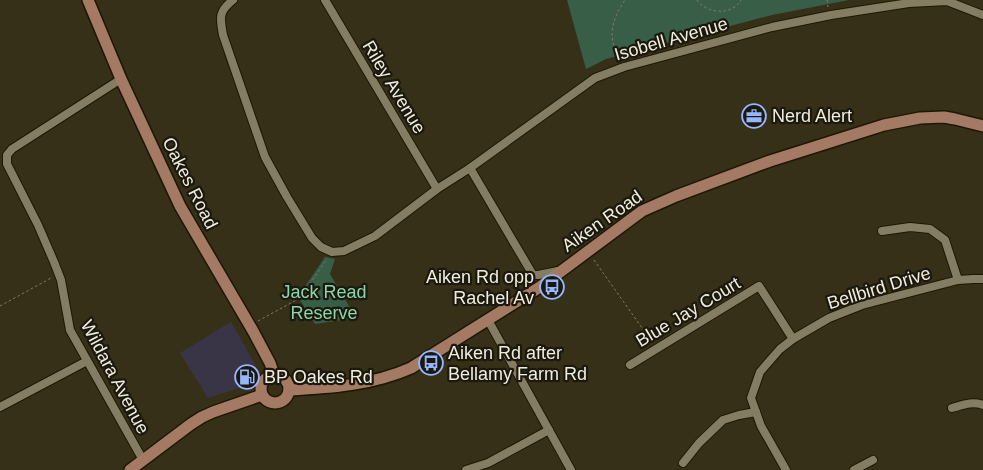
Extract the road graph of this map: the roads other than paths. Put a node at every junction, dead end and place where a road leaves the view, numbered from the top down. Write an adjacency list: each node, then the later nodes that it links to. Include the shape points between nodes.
1 (88, 0): 6 (street, Oakes Road)
2 (233, 0): 9 (street, Isobell Avenue, via 220,18 265,157 320,247 332,252 344,251 375,236)
3 (324, 0): 9 (street, Riley Avenue)
4 (947, 0): 5 (street); 8 (street, Isobell Avenue, via 831,15 772,27 624,67 595,78)
5 (983, 14)
6 (121, 79): 16 (street, Wildara Avenue, via 7,155 7,164 59,274 70,330); 18 (street, Oakes Road, via 180,206 250,326)
7 (983, 126): 11 (street, Aiken Road, via 944,117 905,120 770,161 709,182 642,211)
8 (470, 168): 9 (street, Isobell Avenue); 11 (street, via 533,274)
9 (437, 190)
10 (882, 231): 12 (street, via 910,227 930,230 945,240)
11 (564, 269): 14 (street, Aiken Road)
12 (958, 280): 13 (street, Bellbird Drive); 15 (street, Bellbird Drive, via 862,305 829,318)
13 (983, 280)
14 (488, 320): 19 (street, Aiken Road, via 393,376 371,382); 25 (street)
15 (793, 339): 17 (street, Blue Jay Court, via 759,286); 24 (street, Bellbird Drive, via 760,372 751,398)
16 (87, 361): 22 (street); 26 (street, Wildara Avenue)
17 (630, 365)
18 (274, 375): 19 (street, via 286,380); 20 (street, via 262,383)
19 (289, 390): 20 (street, via 280,402 270,402)
20 (262, 395): 26 (street, via 202,417)
21 (983, 405): 23 (street, via 966,403)
22 (0, 407)
23 (952, 408)
24 (756, 412): 28 (street, via 723,420); 32 (street, Bellbird Drive)
25 (549, 430): 30 (street, via 488,463); 31 (street)
26 (143, 460): 29 (street)
27 (873, 460): 33 (street)
28 (683, 463)
29 (130, 470)
30 (466, 470)
31 (571, 470)
32 (786, 470)
33 (854, 470)

